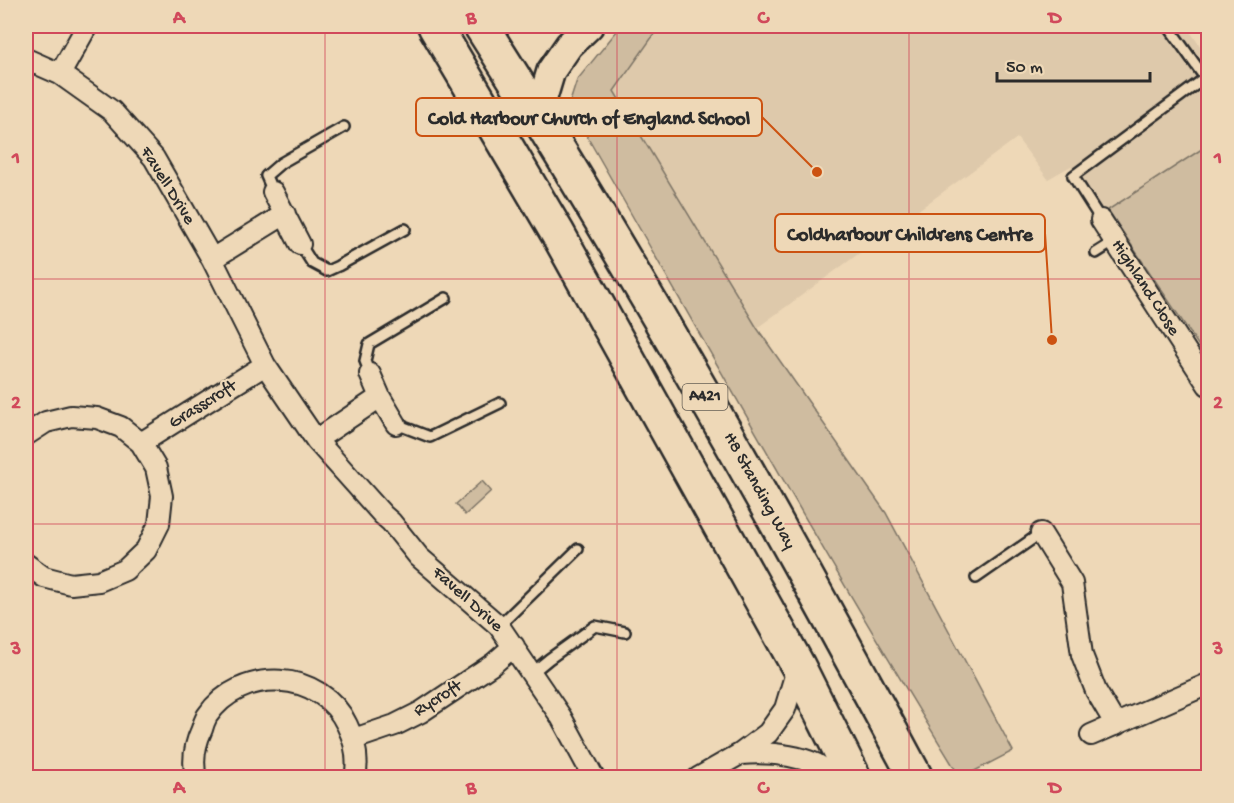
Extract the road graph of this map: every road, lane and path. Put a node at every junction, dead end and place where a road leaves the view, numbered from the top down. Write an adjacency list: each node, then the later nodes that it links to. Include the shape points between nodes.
1 (87, 26): 7 (street)
2 (435, 26): 35 (highway, A421, via 558,234)
3 (481, 26): 8 (highway, H8 Standing Way / A421)
4 (589, 26): 8 (street, via 569,45 551,71)
5 (1168, 26): 12 (lane, via 1205,78 1073,176)
6 (26, 59): 7 (street, Favell Drive)
7 (60, 74): 17 (street, Favell Drive, via 112,111 154,159)
8 (538, 114): 48 (highway, H8 Standing Way / A421, via 731,441)
9 (344, 127): 10 (lane, via 281,163 266,176)
10 (273, 192): 11 (street)
11 (285, 214): 15 (street); 17 (street)
12 (1101, 220): 14 (street, Highland Close)
13 (405, 229): 15 (lane, via 327,271 312,263)
14 (1115, 241): 16 (lane); 21 (street, Highland Close)
15 (300, 244)
16 (1096, 253)
17 (213, 259): 19 (street, Favell Drive)
18 (446, 298): 20 (lane, via 369,344 365,362)
19 (265, 365): 26 (street, Favell Drive); 27 (street, Grasscroft)
20 (370, 374): 22 (street)
21 (1209, 386)
22 (380, 397): 24 (street); 26 (street)
23 (500, 403): 24 (lane, via 430,437)
24 (396, 424)
25 (26, 435): 27 (street, via 46,422 71,416 97,418 121,427)
26 (316, 440): 32 (street, Favell Drive, via 418,557)
27 (141, 443): 30 (street, via 156,468 162,496 159,524 146,550 125,570 99,581 71,584 44,577)
28 (1041, 533): 31 (lane); 38 (street, via 1072,583 1082,655 1096,691)
29 (578, 549): 32 (lane)
30 (26, 564)
31 (976, 578)
32 (499, 626): 34 (street, Favell Drive)
33 (625, 632): 36 (lane, via 596,626)
34 (514, 646): 36 (street, Favell Drive); 40 (street, Rycroft, via 422,712)
35 (798, 666): 41 (street, via 785,708 768,733); 47 (highway, A421)
36 (532, 673): 44 (street, Favell Drive)
37 (1209, 684): 38 (street)
38 (1116, 725): 39 (street)
39 (1091, 735)
40 (354, 739): 42 (street, via 343,715 324,696 301,684 275,680 249,684 226,697 207,716 196,740); 43 (street)
41 (740, 754): 45 (street); 46 (street, via 761,752 798,759)
42 (196, 777)
43 (355, 777)
44 (594, 777)
45 (698, 777)
46 (837, 777)
47 (854, 777)
48 (916, 777)

